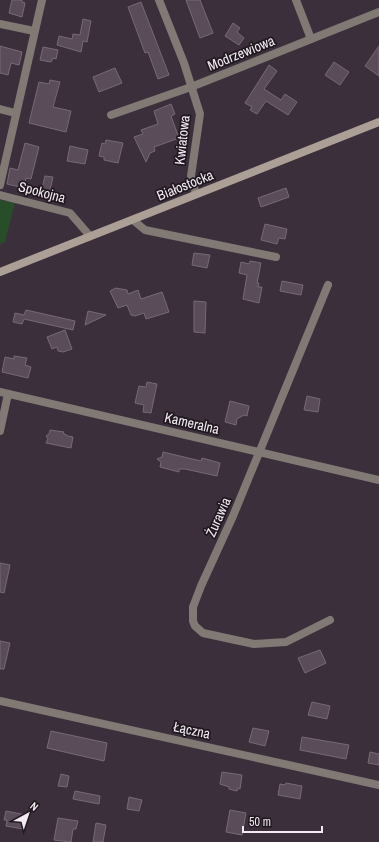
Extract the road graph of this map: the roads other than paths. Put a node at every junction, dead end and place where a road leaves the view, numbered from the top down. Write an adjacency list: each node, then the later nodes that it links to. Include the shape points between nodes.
1 (42, 0): 6 (street)
2 (159, 0): 8 (street, Kwiatowa)
3 (296, 0): 7 (street)
4 (379, 12): 7 (street, Modrzewiowa)
5 (0, 24): 6 (street)
6 (34, 31): 10 (street)
7 (311, 39): 8 (street, Modrzewiowa)
8 (191, 87): 11 (street, Modrzewiowa); 14 (street, Kwiatowa, via 200,114 191,176)
9 (0, 109): 10 (street)
10 (15, 112): 13 (street)
11 (111, 114)
12 (379, 122): 14 (street, Białostocka)
13 (0, 185)
14 (196, 194): 16 (street, Białostocka)
15 (0, 195): 17 (street, Spokojna, via 70,213)
16 (133, 220): 17 (street, Białostocka); 18 (street, via 145,230)
17 (90, 236): 19 (street, Białostocka)
18 (276, 257)
19 (0, 272)
20 (328, 285): 24 (street, Żurawia)
21 (0, 392): 22 (street, Kameralna)
22 (8, 394): 23 (street); 24 (street, Kameralna)
23 (0, 431)
24 (259, 452): 25 (street, Kameralna); 26 (street, Żurawia, via 198,593 193,607 195,626 203,632 254,644 286,642)
25 (379, 480)
26 (330, 620)
27 (0, 701): 28 (street, Łączna)
28 (379, 785)

